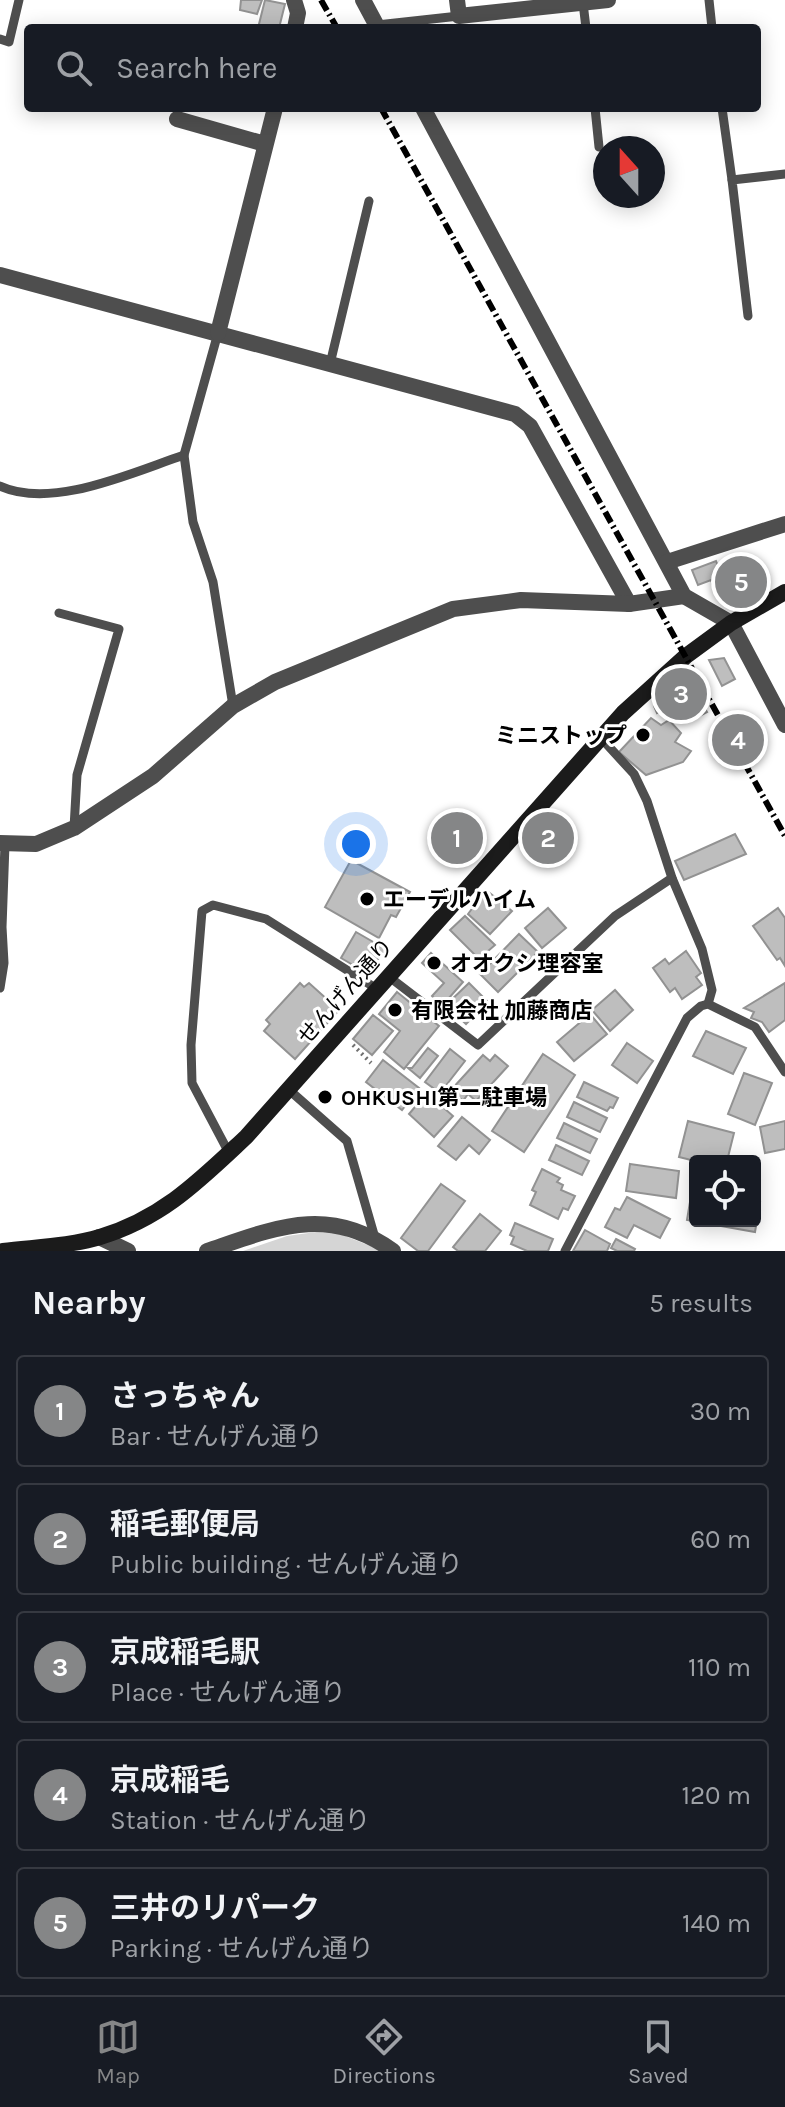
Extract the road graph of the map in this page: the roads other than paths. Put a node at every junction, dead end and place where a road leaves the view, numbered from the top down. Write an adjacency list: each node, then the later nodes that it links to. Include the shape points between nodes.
1 (19, 0): 13 (lane, via 9,42)
2 (294, 0): 8 (street)
3 (363, 0): 9 (street)
4 (608, 0): 6 (street)
5 (709, 0): 12 (lane)
6 (583, 3): 7 (street); 11 (lane)
7 (458, 8): 10 (lane)
8 (296, 24)
9 (376, 24)
10 (386, 24)
11 (586, 24)
12 (712, 24)
13 (0, 39)
14 (274, 112): 20 (street)
15 (425, 112): 31 (street)
16 (595, 112): 19 (lane)
17 (723, 112): 22 (lane)
18 (177, 119): 20 (street)
19 (598, 136)
20 (265, 144): 26 (street)
21 (785, 174): 22 (lane)
22 (732, 180): 25 (lane)
23 (369, 201): 27 (lane)
24 (0, 275): 26 (street)
25 (748, 316)
26 (218, 333): 27 (street); 28 (lane)
27 (330, 364): 34 (street, via 523,420)
28 (184, 455): 29 (lane, via 50,493); 37 (lane, via 193,522 213,582)
29 (0, 486)
30 (785, 524): 31 (street)
31 (667, 562): 33 (street)
32 (785, 592): 36 (main road, せんげん通り)
33 (684, 596): 34 (street); 36 (street)
34 (629, 604): 37 (street, via 521,600 453,609 275,682)
35 (59, 613): 40 (lane, via 119,629 77,775)
36 (731, 623): 38 (street); 39 (main road, せんげん通り, via 686,656)
37 (233, 706): 40 (street, via 153,776)
38 (785, 725)
39 (601, 738): 42 (lane, via 634,774); 43 (main road, せんげん通り)
40 (74, 828): 41 (street, via 36,844)
41 (2, 843): 44 (lane)
42 (672, 878): 43 (lane, via 615,916 478,1045); 45 (lane, via 702,949 712,990)
43 (382, 982): 47 (main road, せんげん通り); 48 (lane, via 266,919 213,905 202,911 192,1083)
44 (0, 988)
45 (708, 1004): 46 (lane, via 755,1027); 55 (lane, via 687,1018)
46 (785, 1072)
47 (288, 1089): 48 (main road, せんげん通り); 50 (lane, via 347,1141)
48 (229, 1153): 49 (main road, せんげん通り, via 160,1210)
49 (99, 1237): 51 (main road, せんげん通り); 52 (street)
50 (375, 1238): 53 (street, via 320,1223 271,1229); 54 (street)
51 (3, 1251)
52 (128, 1251)
53 (207, 1251)
54 (393, 1251)
55 (565, 1251)

